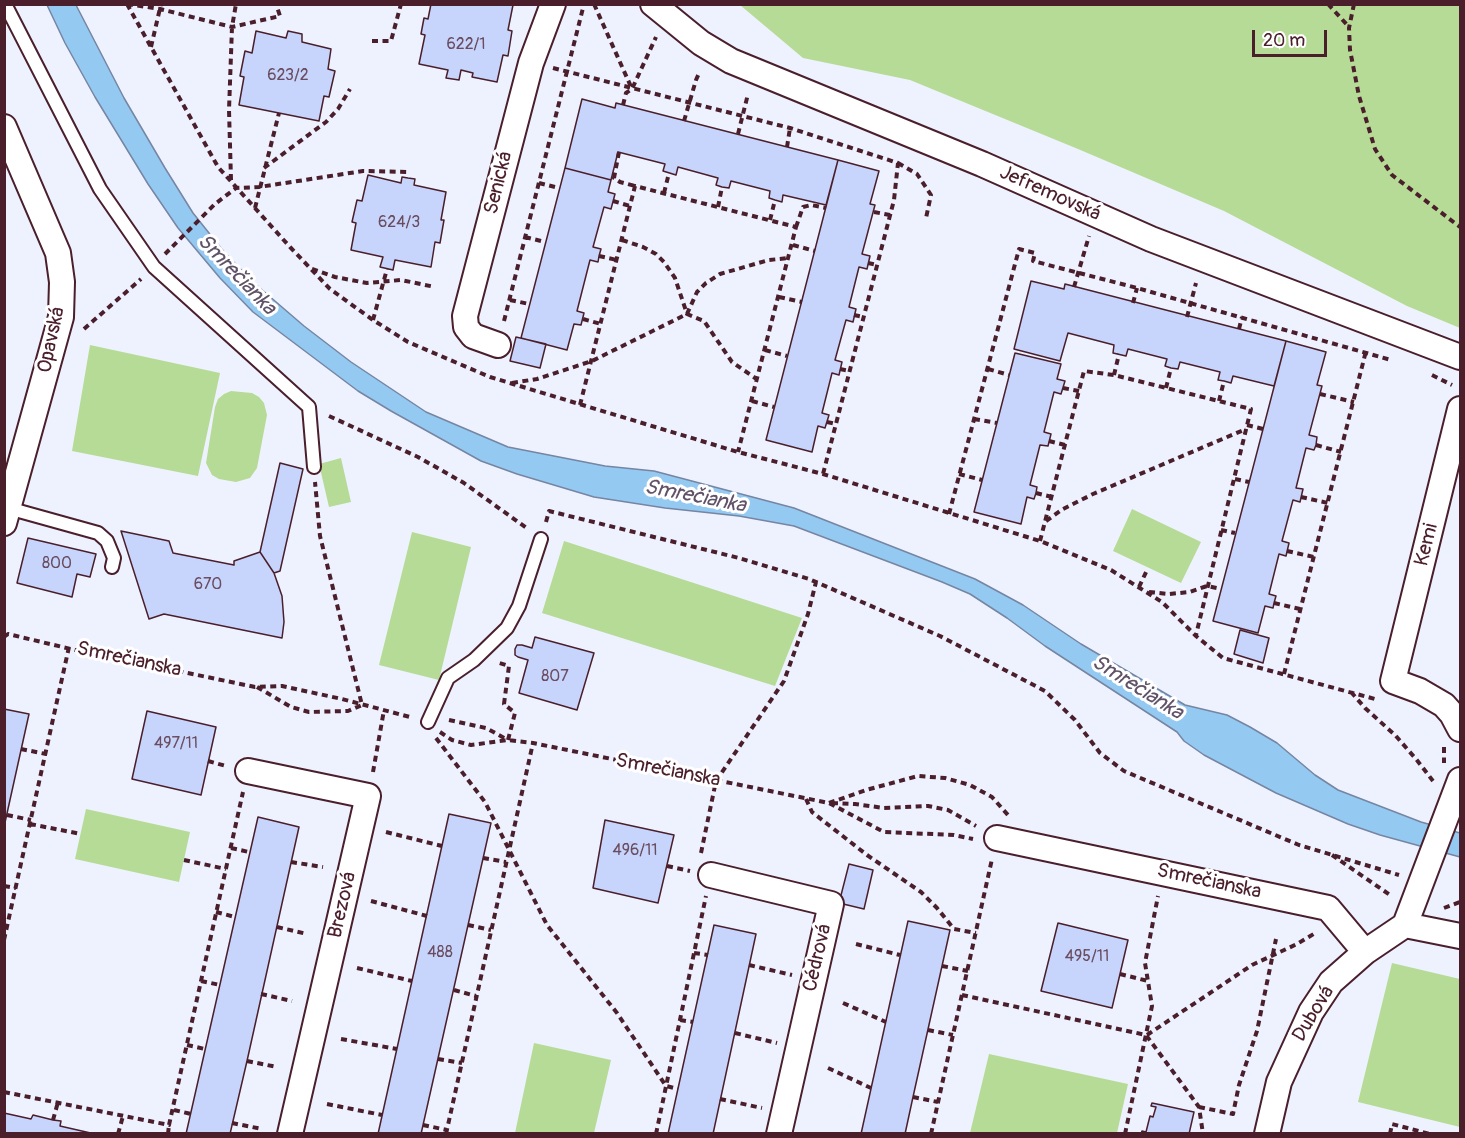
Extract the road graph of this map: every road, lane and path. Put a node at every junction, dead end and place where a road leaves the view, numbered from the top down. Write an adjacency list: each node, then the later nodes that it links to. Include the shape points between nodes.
1 (5, 4): 69 (lane, via 100,189)
2 (127, 4): 11 (path); 16 (path)
3 (236, 4): 13 (path)
4 (276, 4): 13 (path, via 280,16)
5 (401, 4): 15 (path, via 391,41)
6 (553, 4): 18 (street, Senická)
7 (584, 4): 19 (path)
8 (594, 4): 22 (path)
9 (1328, 4): 14 (path)
10 (1354, 4): 14 (path)
11 (161, 7): 13 (path); 16 (path)
12 (659, 10): 17 (street, Jefremovská); 22 (path)
13 (232, 27): 37 (path)
14 (1350, 28): 56 (path, via 1359,96 1381,161 1392,175)
15 (372, 41)
16 (150, 49): 37 (path, via 218,167)
17 (712, 50): 20 (street, Jefremovská); 23 (path)
18 (531, 63): 19 (path); 92 (street, Senická, via 465,316 466,327 473,336)
19 (567, 72): 22 (path); 38 (path)
20 (759, 72): 26 (path); 53 (street, Jefremovská)
21 (350, 89): 34 (path, via 326,122)
22 (632, 89): 23 (path); 24 (path, via 626,93)
23 (688, 104): 26 (path); 27 (path)
24 (623, 105)
25 (279, 113): 34 (path)
26 (742, 117): 29 (path); 30 (path)
27 (684, 121)
28 (4, 127): 98 (street, Opavská, via 58,253 61,317)
29 (790, 128): 31 (path); 33 (path)
30 (738, 134)
31 (787, 147)
32 (619, 152): 39 (path, via 614,178)
33 (898, 163): 52 (path); 54 (path, via 917,174 931,195)
34 (264, 168): 40 (path)
35 (409, 172): 40 (path, via 363,171)
36 (669, 173): 44 (path)
37 (231, 181): 42 (path)
38 (539, 183): 43 (path); 58 (path)
39 (635, 186): 44 (path); 47 (path)
40 (259, 187): 42 (path); 49 (path)
41 (722, 187): 48 (path)
42 (236, 188): 49 (path); 69 (path, via 215,204)
43 (559, 188)
44 (664, 193): 48 (path)
45 (776, 200): 55 (path)
46 (613, 201): 47 (path)
47 (630, 206): 59 (path)
48 (718, 207): 55 (path)
49 (255, 208): 71 (path)
50 (826, 208): 57 (path, via 803,207)
51 (874, 212): 52 (path)
52 (890, 215): 68 (path)
53 (1096, 215): 66 (street, Jefremovská); 72 (path)
54 (926, 218)
55 (770, 220): 57 (path)
56 (1461, 226)
57 (796, 227): 61 (path)
58 (525, 237): 60 (path); 78 (path)
59 (622, 240): 65 (path); 83 (path, via 643,247 664,262 675,278)
60 (545, 242)
61 (793, 245): 62 (path); 64 (path)
62 (815, 250)
63 (599, 256): 65 (path)
64 (789, 258): 77 (path); 83 (path, via 720,274 697,292)
65 (617, 260): 90 (path)
66 (1205, 260): 81 (path); 97 (street, Jefremovská)
67 (868, 263): 68 (path)
68 (877, 265): 85 (path)
69 (154, 267): 98 (path); 121 (lane)
70 (387, 268): 73 (path)
71 (311, 269): 73 (path, via 368,283); 89 (path)
72 (1078, 272): 75 (path); 76 (path); 103 (path, via 1033,261 1035,253 1019,249)
73 (384, 281): 74 (path); 89 (path)
74 (435, 287)
75 (1074, 287)
76 (1137, 288): 80 (path); 81 (path)
77 (779, 297): 79 (path); 93 (path)
78 (510, 300): 82 (path); 92 (path)
79 (802, 302)
80 (1133, 303)
81 (1190, 303): 86 (path); 87 (path)
82 (529, 304)
83 (687, 314): 99 (path); 109 (path, via 704,321 732,362)
84 (854, 315): 85 (path)
85 (863, 317): 105 (path)
86 (1186, 317)
87 (1242, 317): 91 (path); 94 (path)
88 (583, 319): 90 (path)
89 (373, 320): 108 (path, via 408,342)
90 (601, 324): 99 (path)
91 (1239, 329)
92 (498, 345): 108 (path)
93 (765, 350): 96 (path); 109 (path)
94 (1366, 351): 100 (path); 119 (path)
95 (1119, 354): 107 (path)
96 (787, 356)
97 (1461, 357)
98 (49, 360): 136 (street, Opavská)
99 (592, 361): 111 (path, via 537,379); 120 (path)
100 (1395, 361)
101 (1171, 368): 113 (path)
102 (840, 369): 105 (path)
103 (988, 369): 106 (path); 124 (path)
104 (1423, 370): 114 (path)
105 (850, 371): 127 (path)
106 (1009, 375)
107 (1114, 375): 113 (path); 115 (path, via 1084,371)
108 (490, 377): 111 (path)
109 (758, 380): 117 (path)
110 (1224, 381): 118 (path)
111 (509, 383): 120 (path)
112 (1063, 388): 115 (path)
113 (1166, 388): 118 (path)
114 (1461, 390)
115 (1078, 391): 131 (path)
116 (1320, 394): 119 (path)
117 (752, 401): 122 (path); 133 (path)
118 (1220, 401): 128 (path, via 1251,409)
119 (1354, 402): 134 (path)
120 (580, 405): 133 (path)
121 (309, 407): 135 (lane); 151 (path, via 464,483)
122 (774, 407)
123 (1461, 410): 171 (street, Kemi)
124 (974, 419): 126 (path); 138 (path)
125 (827, 422): 127 (path)
126 (997, 423)
127 (836, 424): 137 (path)
128 (1247, 427): 129 (path); 139 (path); 148 (path, via 1093,494)
129 (1263, 429)
130 (1049, 441): 131 (path)
131 (1065, 445): 143 (path)
132 (1316, 445): 134 (path)
133 (738, 452): 137 (path)
134 (1341, 452): 145 (path)
135 (314, 467): 172 (path, via 320,536)
136 (11, 472): 147 (street, Opavská)
137 (823, 474): 146 (path)
138 (959, 474): 140 (path); 146 (path)
139 (1235, 479): 141 (path); 149 (path)
140 (982, 480)
141 (1249, 482)
142 (1036, 493): 143 (path)
143 (1052, 497): 148 (path)
144 (1301, 497): 145 (path)
145 (1328, 503): 154 (path)
146 (949, 514): 152 (path)
147 (6, 515): 155 (lane, via 98,533 107,541 114,558)
148 (1046, 522): 152 (path)
149 (1221, 530): 150 (path); 158 (path)
150 (1235, 533)
151 (541, 539): 157 (path, via 549,511 740,558); 167 (lane, via 519,606 507,628)
152 (1040, 541): 159 (path, via 1111,570)
153 (1287, 551): 154 (path)
154 (1314, 557): 163 (path)
155 (112, 567)
156 (1148, 568): 159 (path)
157 (816, 582): 182 (path, via 784,681); 197 (path, via 940,636 1045,691 1075,720 1100,753 1124,771 1299,844)
158 (1207, 586): 160 (path); 161 (path, via 1180,593); 164 (path)
159 (1139, 587): 161 (path)
160 (1221, 589)
161 (1146, 592): 164 (path, via 1162,602)
162 (1274, 603): 163 (path)
163 (1300, 609): 168 (path)
164 (1196, 636): 168 (path, via 1224,658)
165 (4, 637): 166 (path, Smrečianska, via 8,634)
166 (69, 647): 169 (path, Smrečianska, via 138,665); 179 (path)
167 (478, 657): 174 (lane, via 448,678); 176 (path, via 509,666 504,704 516,713)
168 (1284, 674): 170 (path)
169 (255, 687): 172 (path, Smrečianska, via 282,686); 172 (path, Smrečianska, via 291,707 309,712 348,711)
170 (1350, 691): 171 (path); 183 (path, via 1395,735)
171 (1387, 691): 175 (street, via 1420,691 1443,705 1452,714)
172 (362, 705): 173 (path, Smrečianska)
173 (384, 710): 174 (path, Smrečianska); 184 (path)
174 (431, 725): 176 (path, Smrečianska, via 444,719 486,728); 176 (path, Smrečianska, via 452,740 471,745); 195 (path, via 437,740 485,802)
175 (1452, 736): 181 (path)
176 (508, 740): 177 (path, Smrečianska)
177 (533, 743): 182 (path, Smrečianska); 195 (path)
178 (21, 748): 179 (path)
179 (46, 754): 188 (path)
180 (248, 771): 184 (street); 194 (path)
181 (1452, 775): 218 (street)
182 (716, 781): 185 (path, Smrečianska); 203 (path)
183 (1436, 785)
184 (368, 796): 288 (street, Brezová)
185 (806, 799): 186 (path, Smrečianska); 221 (path, via 812,812 921,892 954,929)
186 (829, 803): 191 (path, Smrečianska, via 884,832); 191 (path, Smrečianska, via 948,810); 193 (path, Smrečianska, via 918,776 945,778 992,797)
187 (7, 815): 188 (path)
188 (31, 822): 190 (path); 208 (path)
189 (386, 832): 192 (path)
190 (81, 834)
191 (997, 838): 193 (street, Smrečianska); 221 (path)
192 (442, 846)
193 (1033, 846): 205 (street, Smrečianska)
194 (231, 848): 196 (path); 204 (path)
195 (509, 849): 201 (path); 265 (path, via 547,925 617,1012)
196 (249, 852)
197 (1330, 853): 206 (path); 209 (path)
198 (483, 858): 201 (path)
199 (184, 860): 204 (path)
200 (291, 862): 202 (path)
201 (506, 862): 220 (path)
202 (323, 867)
203 (705, 868): 228 (path); 237 (street, Cédrová, via 831,904)
204 (226, 869): 213 (path)
205 (1164, 872): 216 (street, Smrečianska, via 1314,904 1328,908); 240 (path, via 1145,963)
206 (1407, 878)
207 (4, 886): 208 (path)
208 (16, 888): 225 (path)
209 (1392, 896)
210 (371, 901): 214 (path)
211 (1461, 902): 212 (path)
212 (1442, 909)
213 (216, 912): 215 (path); 238 (path)
214 (427, 916)
215 (235, 917)
216 (1337, 920): 227 (street, Smrečianska); 231 (path)
217 (468, 925): 220 (path)
218 (1405, 925): 223 (street); 227 (street, Dubová)
219 (277, 927): 222 (path)
220 (491, 930): 245 (path)
221 (976, 933): 235 (path)
222 (307, 934)
223 (1461, 936)
224 (1276, 939): 231 (path)
225 (4, 940)
226 (856, 944): 229 (path)
227 (1365, 952): 293 (street, Dubová, via 1331,982 1311,1012 1279,1082)
228 (694, 953): 230 (path); 248 (path)
229 (900, 955)
230 (708, 956)
231 (1272, 956): 254 (path); 274 (path, via 1257,1031 1233,1114)
232 (749, 965): 237 (path)
233 (942, 966): 235 (path)
234 (357, 968): 239 (path)
235 (968, 971): 244 (path)
236 (1120, 975): 240 (path)
237 (813, 980): 257 (street, Cédrová)
238 (201, 981): 241 (path); 256 (path)
239 (412, 981)
240 (1148, 981): 254 (path, via 1152,1006)
241 (220, 985)
242 (454, 990): 245 (path)
243 (261, 994): 246 (path)
244 (962, 995): 253 (path); 254 (path)
245 (476, 996): 262 (path)
246 (292, 1001)
247 (843, 1003): 250 (path)
248 (680, 1020): 249 (path); 265 (path)
249 (693, 1022)
250 (886, 1022)
251 (928, 1030): 253 (path)
252 (735, 1033): 257 (path)
253 (953, 1035): 272 (path)
254 (1146, 1035): 274 (path); 291 (path)
255 (341, 1039): 259 (path)
256 (187, 1045): 258 (path); 275 (path)
257 (798, 1048): 281 (street, Cédrová)
258 (205, 1049)
259 (397, 1049)
260 (438, 1059): 262 (path)
261 (247, 1061): 263 (path)
262 (462, 1063): 285 (path)
263 (277, 1067)
264 (828, 1068): 266 (path)
265 (666, 1086): 267 (path); 289 (path)
266 (871, 1088)
267 (678, 1089)
268 (4, 1092): 271 (path)
269 (913, 1097): 272 (path)
270 (720, 1099): 281 (path)
271 (58, 1102): 278 (path); 279 (path)
272 (938, 1102): 290 (path)
273 (327, 1104): 277 (path)
274 (1199, 1107): 292 (path)
275 (174, 1110): 276 (path); 282 (path)
276 (191, 1114)
277 (382, 1115)
278 (123, 1116): 282 (path); 286 (path)
279 (53, 1120)
280 (232, 1123): 284 (path)
281 (781, 1123)
282 (169, 1125): 287 (path)
283 (423, 1125): 285 (path)
284 (262, 1129)
285 (446, 1132)
286 (118, 1134)
287 (168, 1134)
288 (290, 1134)
289 (656, 1134)
290 (931, 1134)
291 (1125, 1134)
292 (1203, 1134)
293 (1267, 1134)
294 (1390, 1134): 295 (path, via 1392,1124)
295 (1430, 1134)

